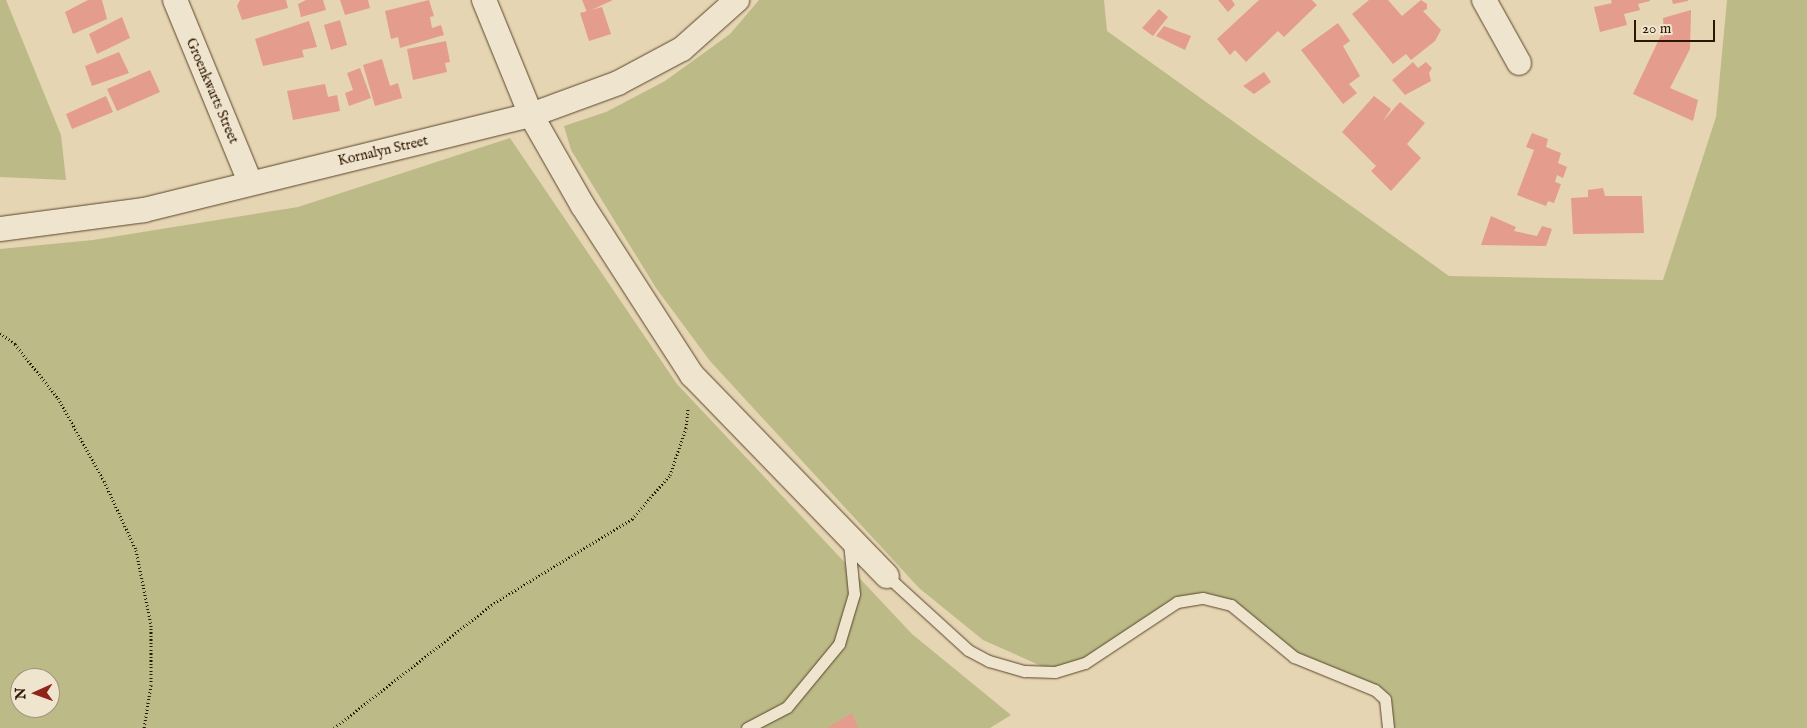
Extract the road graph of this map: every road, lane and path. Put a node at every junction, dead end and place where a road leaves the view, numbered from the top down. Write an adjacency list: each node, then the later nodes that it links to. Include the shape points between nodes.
1 (174, 0): 7 (street, Groenkwarts Street)
2 (484, 0): 6 (street)
3 (737, 0): 6 (street, Kornalyn Street, via 682,49 618,83)
4 (1484, 0): 5 (street)
5 (1519, 63)
6 (531, 115): 7 (street, Kornalyn Street); 10 (street, via 583,206)
7 (250, 182): 8 (street, Kornalyn Street, via 144,210)
8 (0, 229)
9 (0, 333): 13 (path, via 15,344 58,398 104,481 136,550 151,625 151,685)
10 (692, 375): 11 (street); 14 (path, via 686,428 670,475 632,519 494,603)
11 (849, 540): 12 (street); 15 (lane, via 854,594 839,644 787,707)
12 (887, 576): 16 (lane, via 968,650 989,661 1025,671 1055,672 1085,663 1177,602 1203,598 1231,605 1294,658 1375,690 1385,699)
13 (144, 728)
14 (334, 728)
15 (747, 728)
16 (1388, 728)

